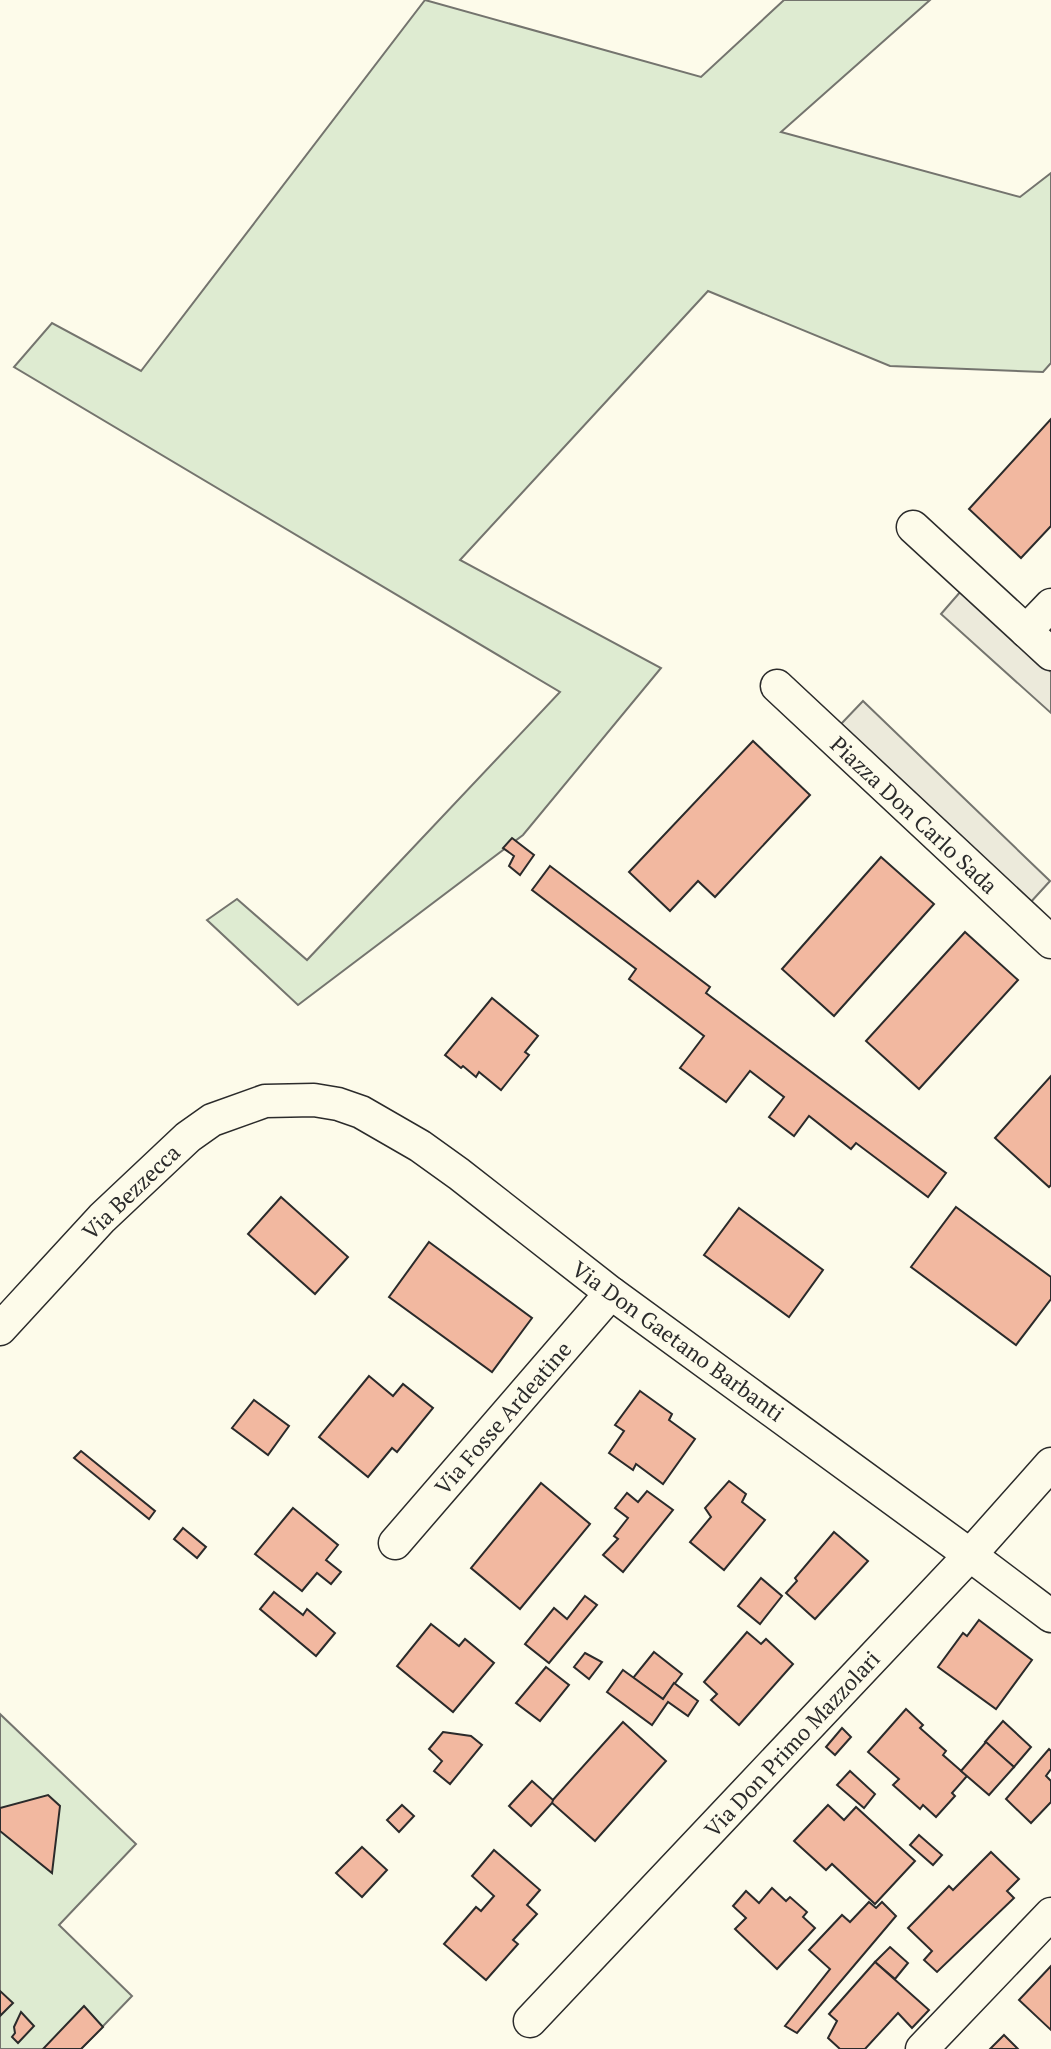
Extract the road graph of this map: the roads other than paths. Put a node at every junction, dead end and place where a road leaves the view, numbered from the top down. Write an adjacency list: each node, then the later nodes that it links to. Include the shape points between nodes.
1 (913, 527): 3 (street)
2 (1051, 605): 3 (street)
3 (1026, 631): 4 (street)
4 (1051, 654)
5 (777, 686): 6 (street, Piazza Don Carlo Sada)
6 (1051, 942)
7 (291, 1100): 8 (street, Via Don Gaetano Barbanti, via 338,1104 382,1123 459,1174); 9 (street, Via Bezzecca, via 239,1109 188,1137 102,1218)
8 (611, 1293): 11 (street, Via Fosse Ardeatine); 12 (street, Via Don Gaetano Barbanti)
9 (0, 1329)
10 (1051, 1464): 12 (street, Via Don Primo Mazzolari)
11 (395, 1543)
12 (970, 1555): 13 (street, Via Don Gaetano Barbanti); 15 (street, Via Don Primo Mazzolari)
13 (1051, 1616)
14 (1051, 1914): 16 (street)
15 (530, 2021)
16 (922, 2049)

